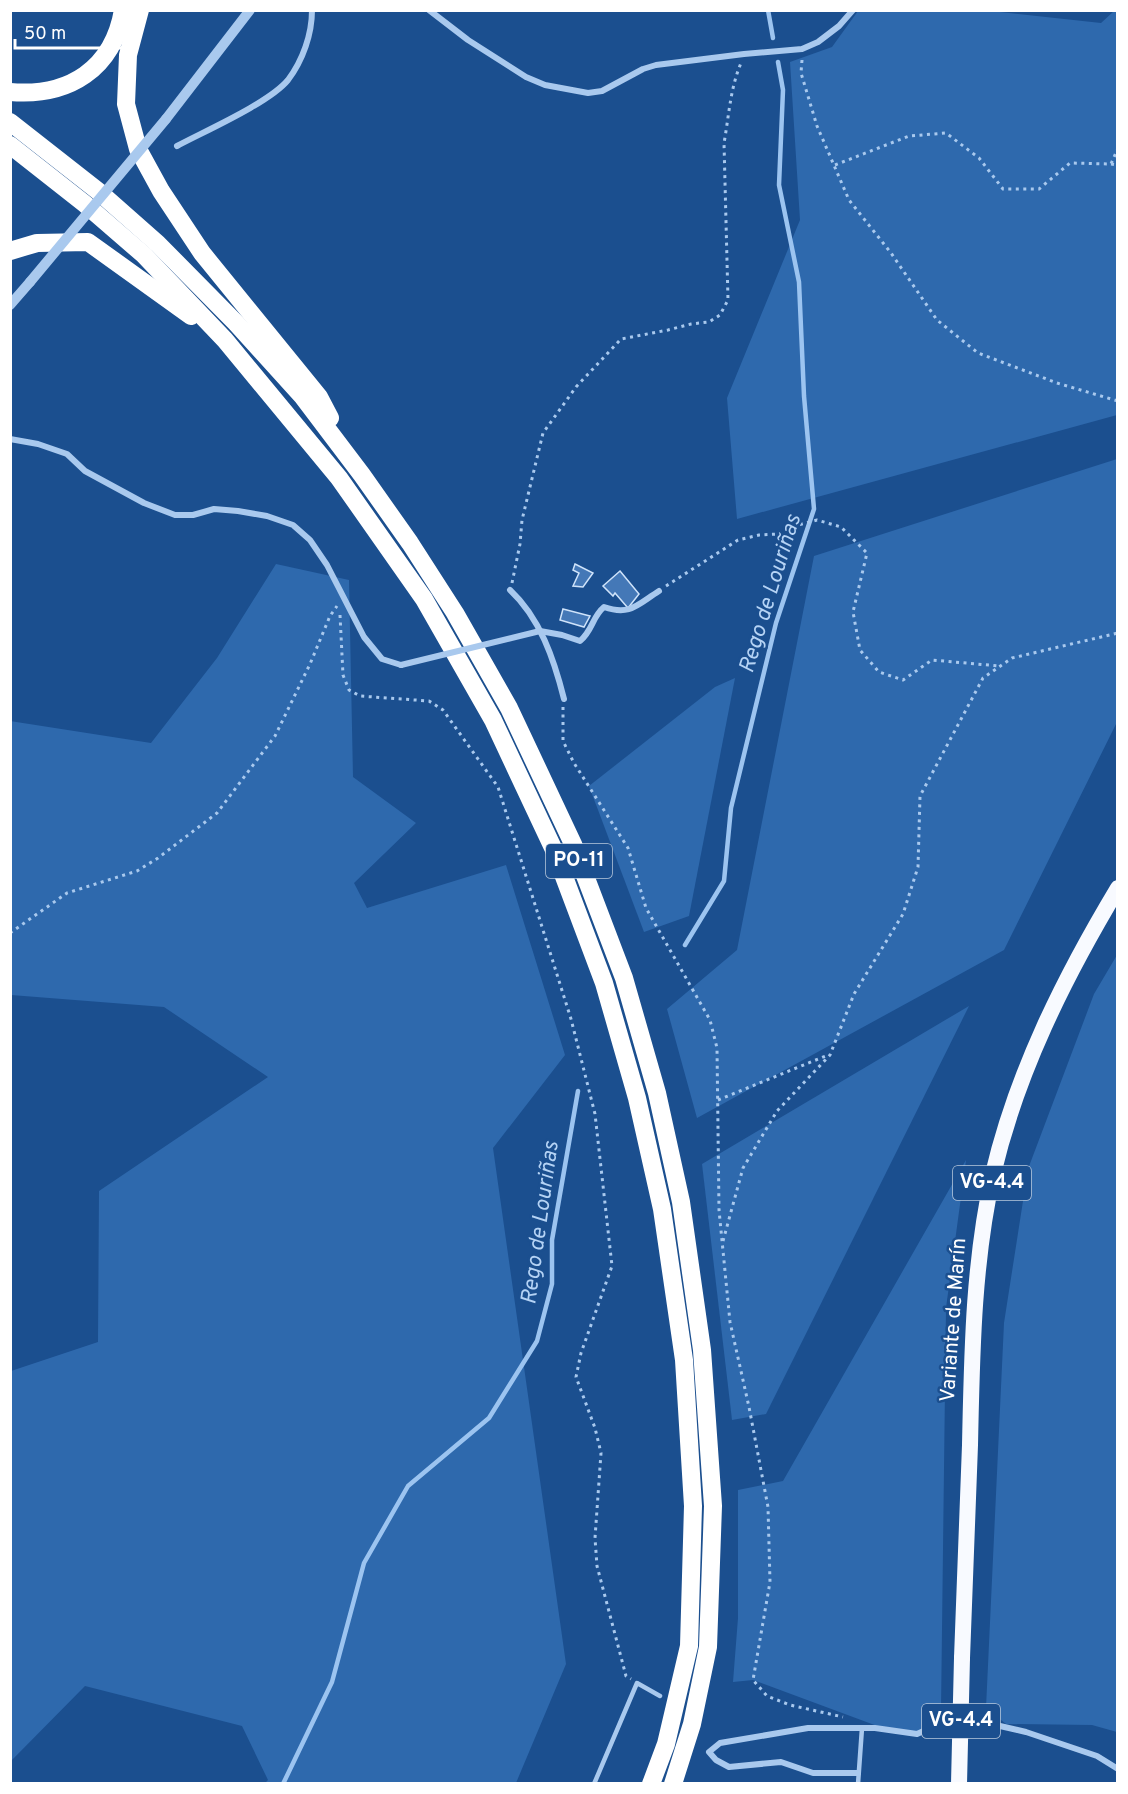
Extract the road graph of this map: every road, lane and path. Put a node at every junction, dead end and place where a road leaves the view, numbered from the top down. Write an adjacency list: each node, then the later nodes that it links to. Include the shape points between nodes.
1 (123, 10): 9 (highway, via 120,30 107,55 86,75 57,89)
2 (140, 10): 22 (highway, via 128,55 126,104 138,148 160,191 202,253 319,397)
3 (250, 10): 18 (street, bridge)
4 (312, 10): 12 (street, via 312,28 302,57 288,80 240,113)
5 (429, 10): 8 (street, via 526,77 545,86 588,93 602,91 656,65)
6 (853, 10): 7 (street, via 819,42)
7 (802, 49): 8 (street); 15 (path, via 801,73)
8 (744, 54): 23 (path, via 735,77 724,143 729,300 720,315 709,322 621,339 576,387 543,433)
9 (10, 92)
10 (10, 122): 22 (highway, PO-11, via 158,244 303,397)
11 (10, 146): 19 (highway, PO-11, via 144,255)
12 (177, 146)
13 (1118, 148): 14 (path)
14 (1111, 164): 15 (path, via 1070,163 1039,189 1003,189 979,158 946,133 909,136); 16 (path)
15 (834, 165): 20 (path, via 849,200 937,320 978,352 1057,383)
16 (1118, 165)
17 (10, 250): 19 (highway, via 37,243 88,242)
18 (10, 305)
19 (225, 340): 41 (highway, PO-11, via 339,478 424,599 493,720 544,828 607,994 637,1098 662,1209 684,1359 691,1457 689,1646 666,1744)
20 (1118, 401)
21 (10, 439): 25 (street, bridge, via 67,454 85,471 175,515 214,509 238,511 293,525 321,556 364,637 382,659 401,665)
22 (362, 475): 42 (highway, PO-11, via 456,613 514,718 573,844 624,978 657,1094 681,1202 702,1350 713,1506 708,1647 692,1724)
23 (510, 590): 25 (street, via 525,605)
24 (659, 591): 25 (street, via 626,611 604,607 580,641); 27 (path, via 738,540 779,534 817,520 842,527 867,553 853,612 860,650 879,672 903,680 932,660)
25 (540, 631): 28 (street)
26 (1118, 633): 27 (path, via 1012,658)
27 (1000, 666): 31 (path, via 983,678 920,796 918,867 903,914 854,994)
28 (564, 699): 32 (path, via 563,741 628,848 646,908 710,1020 717,1048)
29 (1118, 888): 44 (highway, Variante de Marín / VG-4.4, bridge, via 1043,1026 993,1173 981,1238 973,1314)
30 (10, 933): 34 (path, via 67,893 136,871 217,813 275,736 337,605 343,675 348,690 360,696 429,701 443,710 498,787 571,1019 595,1114 612,1266 576,1377 601,1453 597,1566 626,1676)
31 (830, 1055): 32 (path); 33 (path, via 777,1111 743,1168)
32 (718, 1100): 33 (path)
33 (722, 1243): 36 (path, via 730,1322 768,1507 770,1582 753,1680 767,1696)
34 (637, 1683): 35 (lane); 40 (lane)
35 (660, 1696)
36 (844, 1718)
37 (862, 1728): 38 (street, via 917,1734 939,1724 987,1723 1097,1756); 39 (lane); 39 (street, via 808,1728 720,1743 709,1752 729,1767 781,1762 813,1773)
38 (1118, 1769)
39 (858, 1773): 43 (lane)
40 (594, 1784)
41 (651, 1784)
42 (673, 1784)
43 (858, 1784)
44 (959, 1784)

